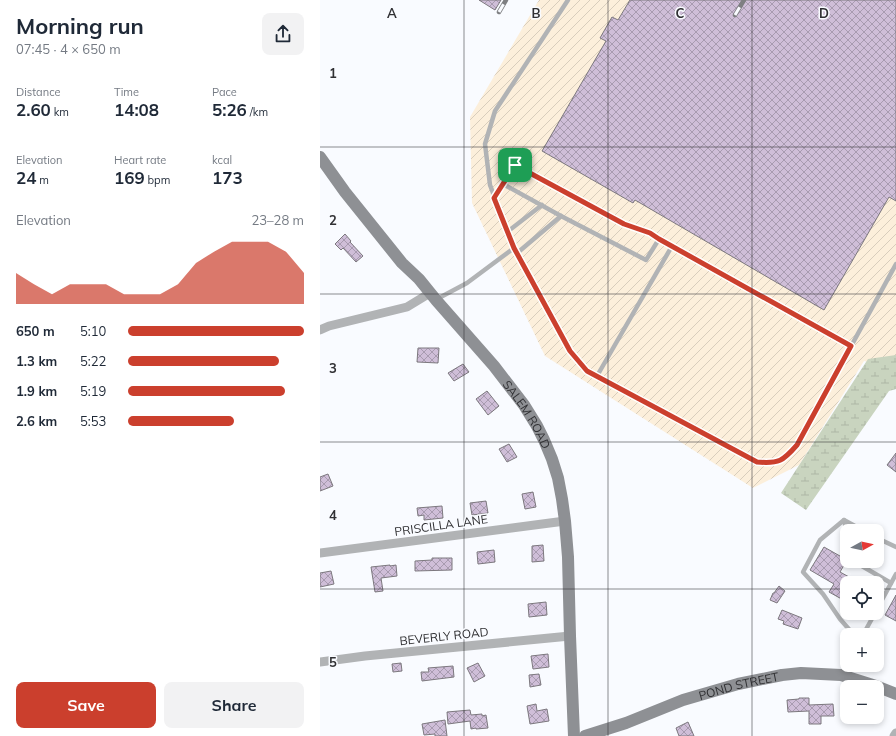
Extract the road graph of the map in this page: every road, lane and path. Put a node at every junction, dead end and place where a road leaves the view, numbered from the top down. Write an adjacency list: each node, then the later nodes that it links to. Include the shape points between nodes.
1 (568, 0): 4 (lane, via 496,111 485,144)
2 (320, 157): 13 (main road, SALEM ROAD, via 402,263)
3 (503, 184): 4 (lane); 5 (lane); 8 (lane, via 515,165 624,224)
4 (494, 198): 7 (lane)
5 (542, 205): 6 (lane); 7 (lane)
6 (561, 216): 8 (lane, via 646,260); 11 (lane)
7 (508, 232): 10 (lane)
8 (659, 239): 9 (lane)
9 (672, 246): 15 (lane); 16 (lane)
10 (514, 248): 11 (lane); 13 (lane, via 467,283)
11 (516, 254): 16 (lane, via 570,351 587,371)
12 (896, 264): 15 (lane)
13 (433, 297): 14 (street, via 407,307); 18 (main road, SALEM ROAD, via 494,366 537,426 558,478)
14 (320, 330)
15 (851, 346): 16 (lane, via 797,445 779,461 768,463 757,462)
16 (597, 376)
17 (844, 520): 19 (lane); 20 (lane); 28 (lane, via 820,540 803,572)
18 (565, 521): 23 (street, PRISCILLA LANE); 29 (main road, SALEM ROAD)
19 (845, 524)
20 (851, 524)
21 (884, 541): 22 (lane)
22 (896, 547)
23 (320, 553)
24 (865, 568): 26 (lane)
25 (896, 574): 26 (lane)
26 (891, 583): 27 (lane)
27 (884, 596)
28 (848, 628)
29 (570, 636): 30 (street, BEVERLY ROAD); 35 (main road, SALEM ROAD)
30 (320, 662)
31 (843, 672): 32 (lane)
32 (841, 675): 33 (main road, POND STREET); 36 (main road, POND STREET, via 788,674 738,684 683,700)
33 (896, 694)
34 (896, 733): 37 (street)
35 (574, 736)
36 (585, 736)
37 (894, 736)

